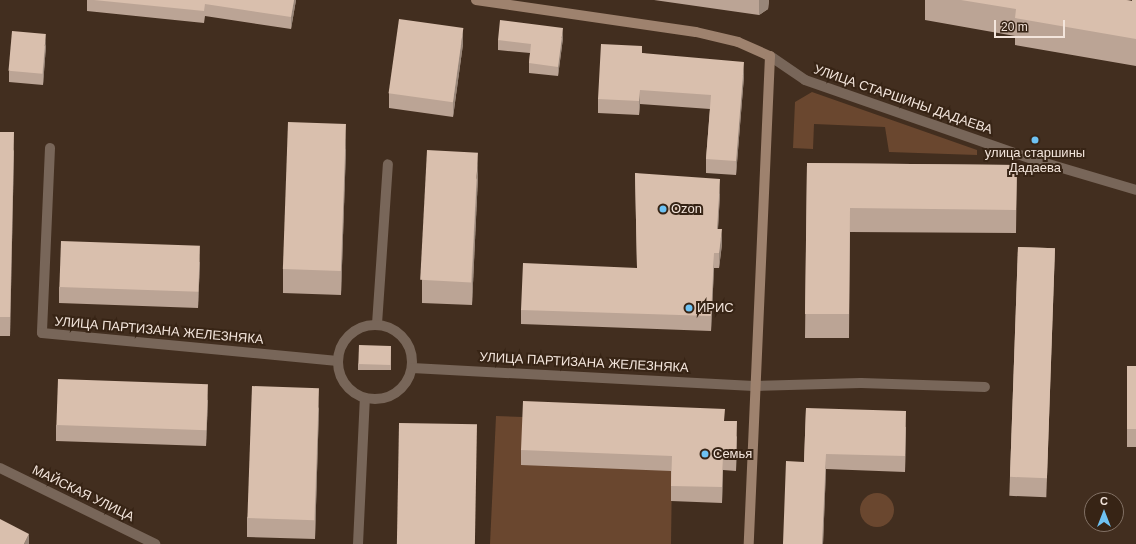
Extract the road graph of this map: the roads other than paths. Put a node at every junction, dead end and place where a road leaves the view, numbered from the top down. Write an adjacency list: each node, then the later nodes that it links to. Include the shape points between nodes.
1 (476, 0): 2 (street, УЛИЦА СТАРШИНЫ ДАДАЕВА, via 696,32 738,42)
2 (770, 56): 5 (street, УЛИЦА СТАРШИНЫ ДАДАЕВА, via 805,80 1035,160); 9 (street)
3 (50, 148): 7 (street, УЛИЦА ПАРТИЗАНА ЖЕЛЕЗНЯКА, via 42,333)
4 (388, 164): 6 (street)
5 (1136, 190)
6 (377, 324): 7 (street, via 352,332 340,350); 8 (street, via 397,331 406,340 411,348)
7 (338, 361): 11 (street, via 341,375 349,388)
8 (412, 368): 9 (street, УЛИЦА ПАРТИЗАНА ЖЕЛЕЗНЯКА); 11 (street, via 402,388 392,396)
9 (754, 386): 10 (street, УЛИЦА ПАРТИЗАНА ЖЕЛЕЗНЯКА, via 861,383); 15 (street)
10 (985, 387)
11 (365, 398): 14 (street)
12 (0, 468): 13 (street, МАЙСКАЯ УЛИЦА)
13 (154, 544)
14 (358, 544)
15 (749, 544)

